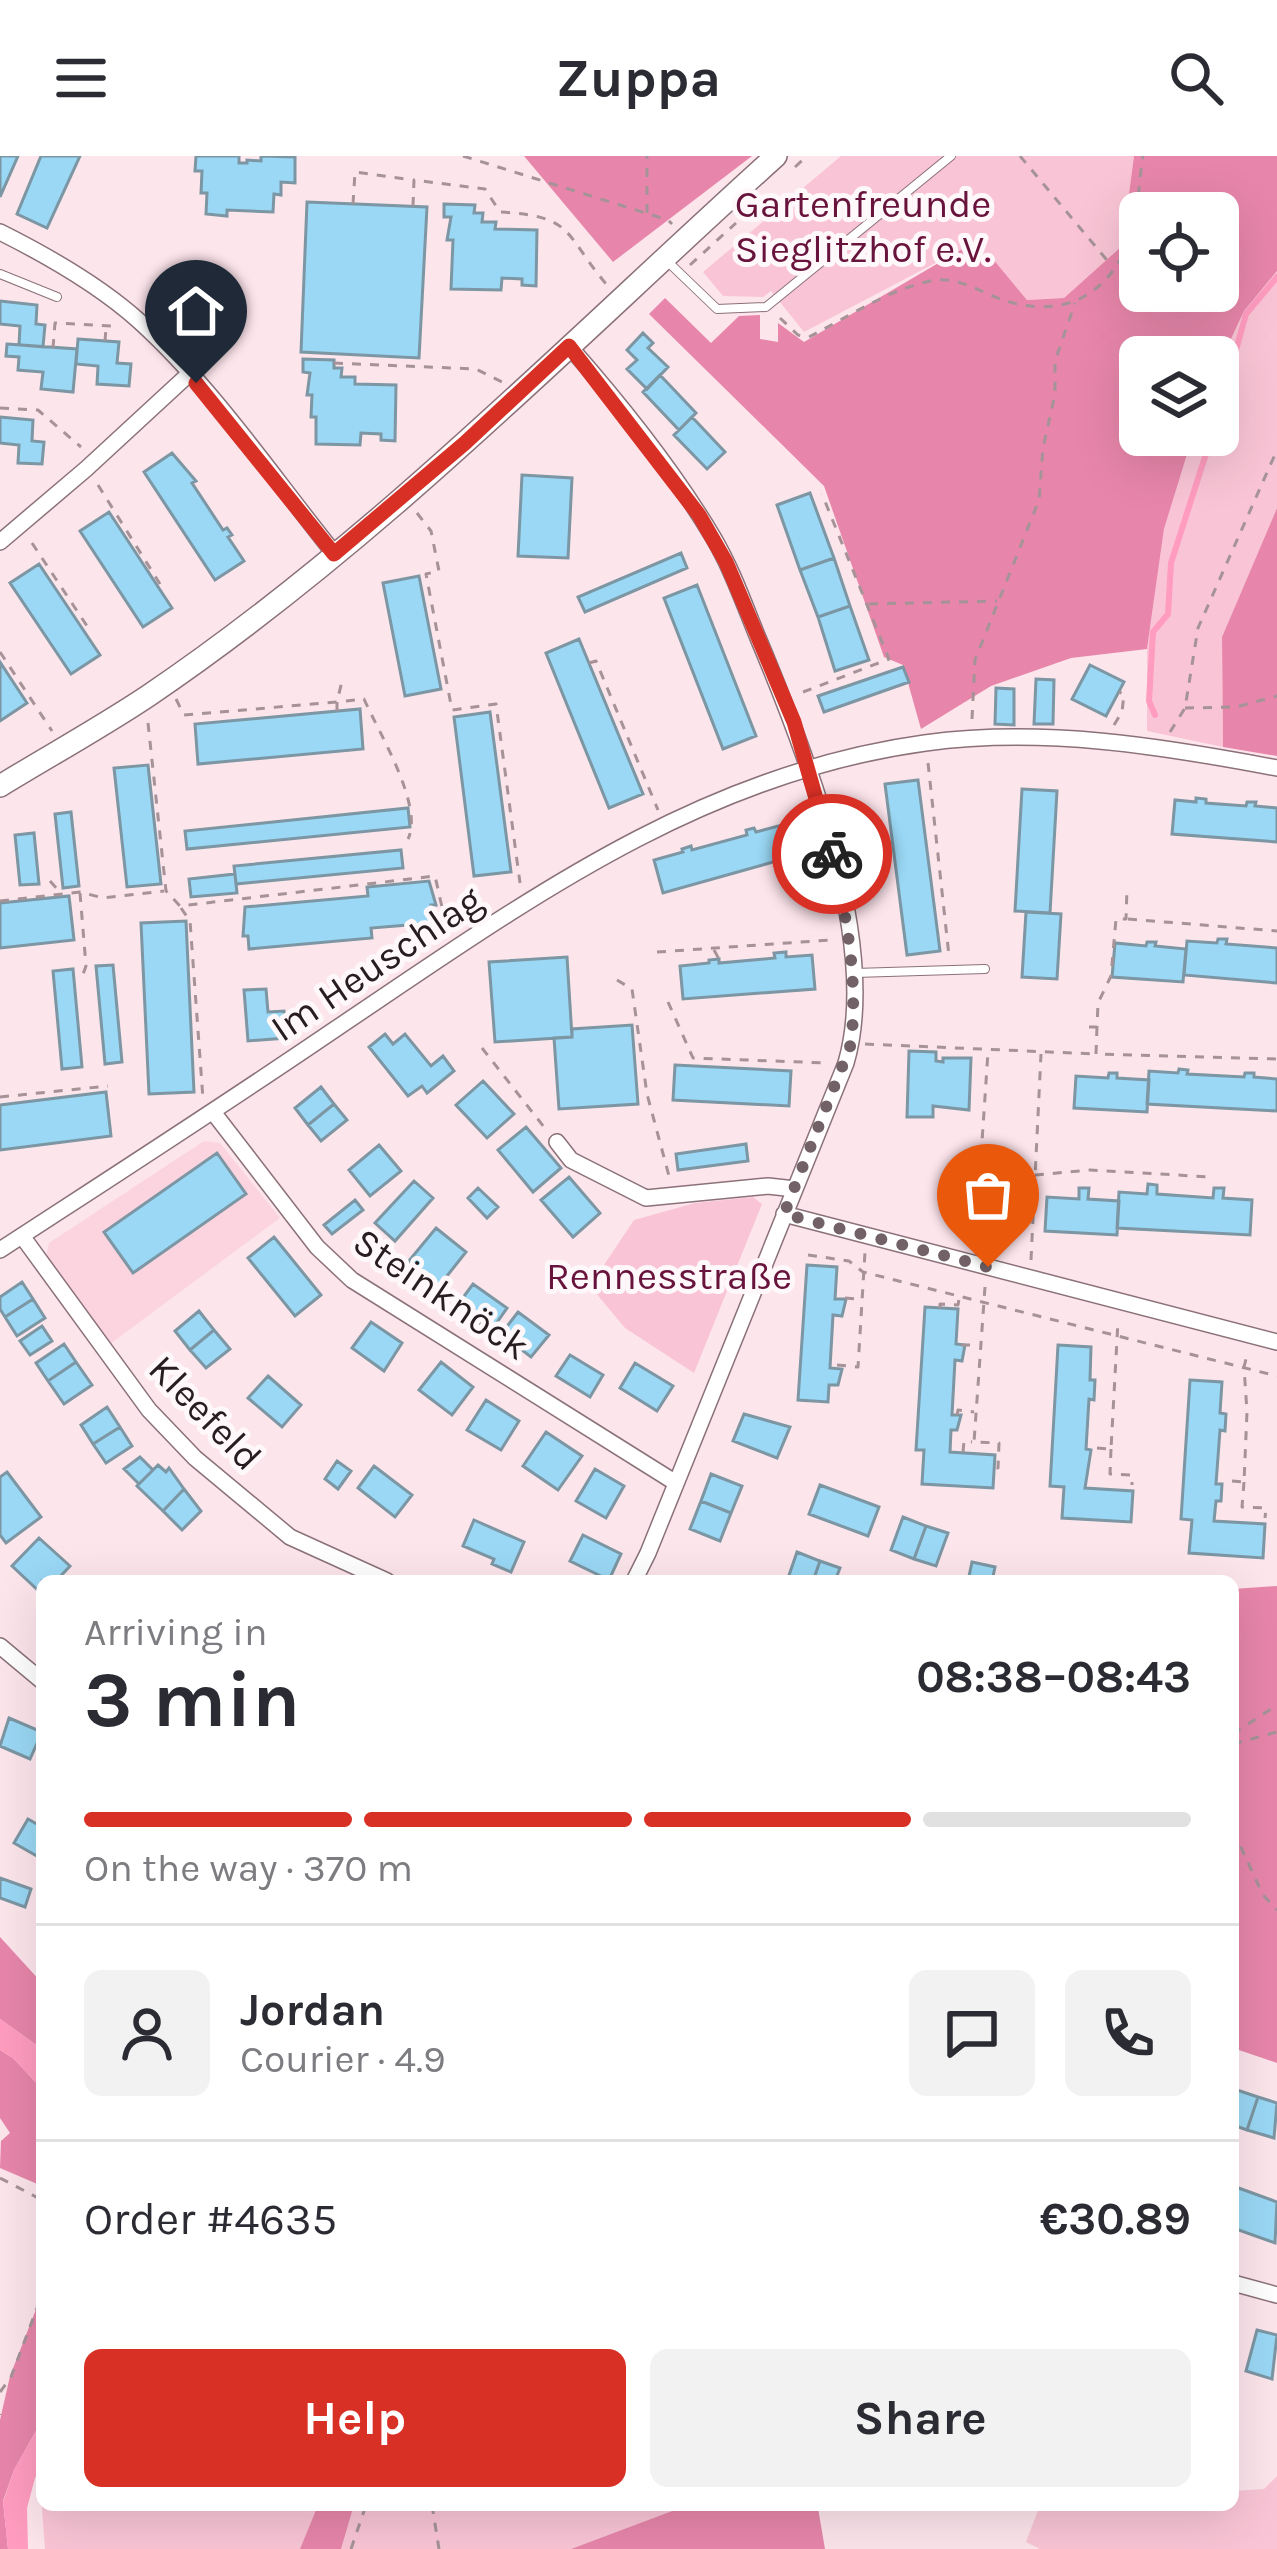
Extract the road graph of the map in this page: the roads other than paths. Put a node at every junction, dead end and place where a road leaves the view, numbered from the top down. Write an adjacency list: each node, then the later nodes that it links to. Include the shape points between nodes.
1 (776, 156): 4 (main road)
2 (951, 156): 4 (lane, via 766,307 717,309)
3 (0, 232): 8 (street, via 128,313)
4 (664, 259): 7 (main road)
5 (0, 274): 6 (lane)
6 (57, 297)
7 (569, 346): 10 (main road); 11 (street, via 714,539)
8 (189, 374): 9 (street); 10 (street)
9 (0, 542)
10 (334, 554): 13 (main road, via 145,698)
11 (808, 769): 12 (street, Im Heuschlag, via 921,744 1023,737 1160,747); 15 (street); 16 (street, Im Heuschlag, via 664,822 528,901)
12 (1277, 769)
13 (0, 786)
14 (985, 969): 15 (lane)
15 (854, 973): 18 (street, via 846,1063)
16 (213, 1112): 20 (street, Im Heuschlag); 23 (street, Steinknöck, via 352,1280)
17 (556, 1142): 18 (street, via 571,1160 646,1198)
18 (795, 1189): 19 (street)
19 (784, 1214): 22 (street); 23 (street)
20 (22, 1236): 21 (street, Im Heuschlag); 24 (street, Kleefeld, via 149,1410 195,1458 290,1537)
21 (0, 1250)
22 (1277, 1342)
23 (676, 1483): 25 (street)
24 (374, 1575)
25 (637, 1575)
26 (0, 1646): 27 (street)
27 (21, 1666): 28 (street); 29 (street)
28 (0, 1671)
29 (36, 1677)
30 (1239, 2285): 31 (street)
31 (1277, 2295)

